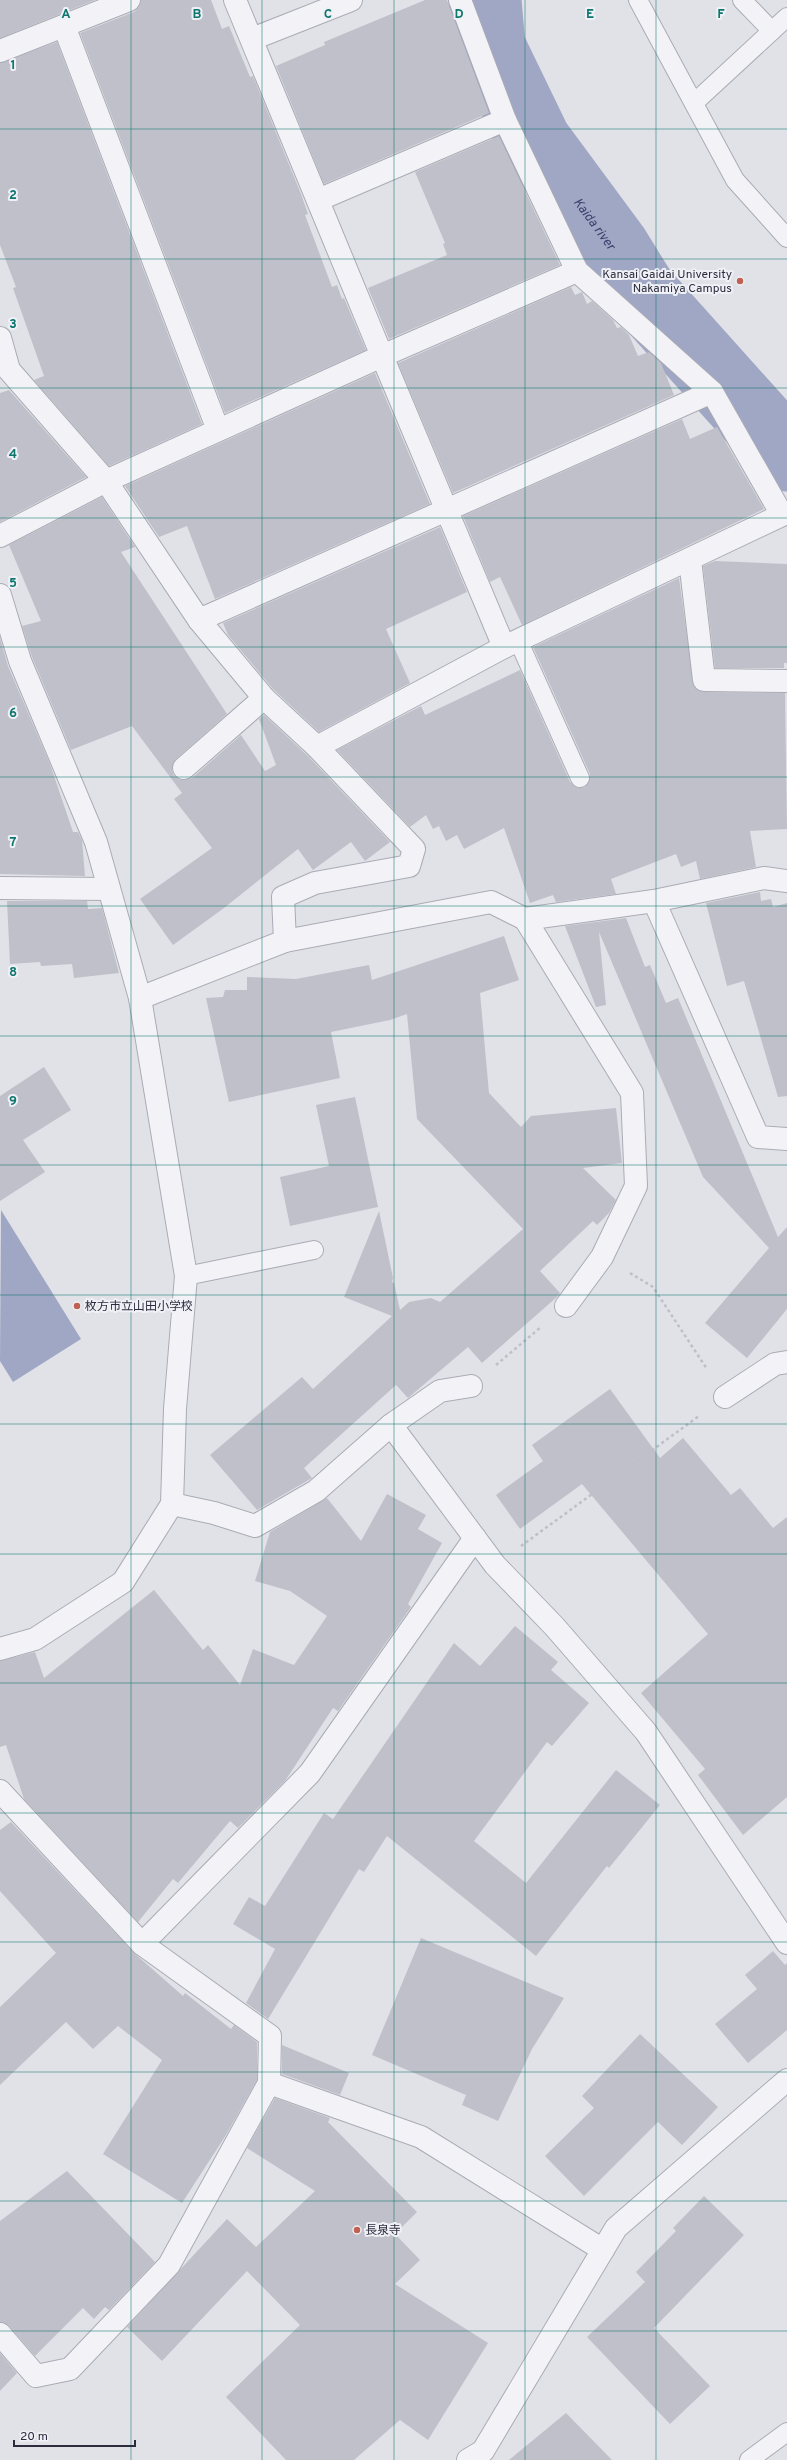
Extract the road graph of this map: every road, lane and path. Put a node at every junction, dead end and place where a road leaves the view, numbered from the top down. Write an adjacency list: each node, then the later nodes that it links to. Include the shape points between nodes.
1 (129, 0): 8 (street)
2 (236, 0): 10 (street)
3 (351, 0): 10 (street)
4 (460, 0): 13 (street)
5 (638, 0): 12 (lane)
6 (742, 0): 9 (lane)
7 (787, 17): 9 (lane)
8 (64, 26): 11 (street); 20 (street)
9 (772, 31): 12 (lane)
10 (252, 39): 14 (street)
11 (0, 51)
12 (694, 103): 15 (lane, via 735,180)
13 (505, 120): 14 (street); 16 (street)
14 (318, 200): 18 (street)
15 (787, 238)
16 (577, 271): 18 (street); 19 (street)
17 (0, 338): 21 (street, via 9,370)
18 (382, 356): 20 (street); 22 (street)
19 (712, 392): 22 (street); 23 (street)
20 (218, 430): 21 (street)
21 (106, 481): 24 (street); 28 (street)
22 (447, 510): 28 (street); 29 (street)
23 (784, 516): 25 (street)
24 (0, 536)
25 (690, 560): 29 (street); 30 (street, via 704,680)
26 (0, 595): 27 (street)
27 (3, 617): 37 (street, via 96,842)
28 (199, 620): 31 (street)
29 (511, 644): 32 (street); 34 (lane)
30 (787, 681)
31 (264, 698): 32 (street); 33 (street)
32 (317, 747): 40 (street, via 414,848 409,866 315,883 283,897)
33 (184, 768)
34 (580, 778)
35 (787, 881): 38 (street, via 764,878)
36 (0, 888): 37 (street)
37 (109, 889): 41 (street)
38 (654, 901): 39 (street); 42 (street, via 758,1137)
39 (525, 920): 40 (street, via 491,902); 44 (street, via 632,1093 636,1186)
40 (285, 941): 41 (street)
41 (140, 998): 45 (street)
42 (787, 1139)
43 (314, 1250): 45 (lane)
44 (602, 1257): 46 (street); 49 (path, via 653,1286)
45 (186, 1276): 51 (street, via 175,1409)
46 (566, 1306): 48 (path)
47 (787, 1362): 49 (street, via 775,1364)
48 (471, 1386): 50 (street, via 440,1391)
49 (725, 1397): 53 (path)
50 (391, 1425): 51 (street, via 316,1490 255,1526 214,1513); 52 (street)
51 (172, 1504): 54 (street, via 123,1582 35,1639)
52 (475, 1538): 53 (street); 57 (street, via 310,1773)
53 (494, 1565): 56 (street, via 554,1626 646,1732)
54 (0, 1650)
55 (0, 1791): 57 (street)
56 (787, 1943)
57 (142, 1944): 59 (street, via 270,2036)
58 (787, 2080): 60 (street, via 616,2228)
59 (269, 2084): 60 (street, via 421,2137); 61 (street, via 169,2265 70,2369 36,2376)
60 (603, 2250): 63 (street, via 483,2451)
61 (0, 2334)
62 (787, 2432): 64 (lane)
63 (468, 2460)
64 (749, 2460)

